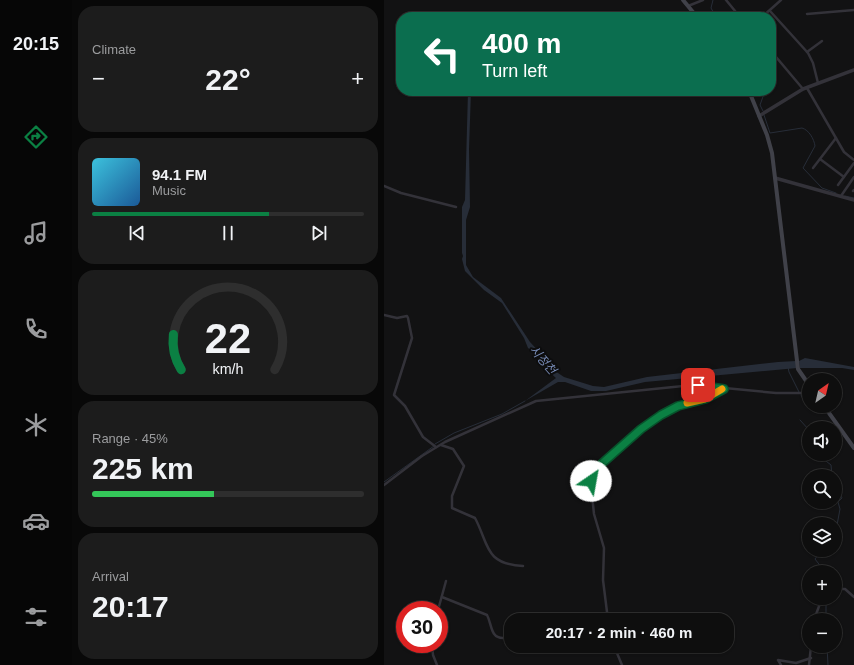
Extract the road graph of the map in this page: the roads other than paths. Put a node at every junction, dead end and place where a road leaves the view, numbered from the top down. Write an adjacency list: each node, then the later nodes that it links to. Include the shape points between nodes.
1 (683, 0): 5 (main road)
2 (703, 0): 5 (street)
3 (726, 0): 9 (street)
4 (781, 0): 6 (street)
5 (688, 6): 8 (main road)
6 (770, 10): 10 (street)
7 (854, 10): 11 (street)
8 (693, 12)
9 (736, 12)
10 (768, 12)
11 (807, 14)
12 (776, 17): 14 (street)
13 (822, 41): 14 (street)
14 (807, 52): 17 (street, via 813,62)
15 (776, 57): 18 (street)
16 (854, 70): 17 (street)
17 (818, 83): 18 (street)
18 (805, 88): 20 (street); 21 (street)
19 (750, 96): 20 (main road)
20 (759, 116): 28 (main road, via 771,148)
21 (836, 138): 22 (street); 23 (street, via 844,152)
22 (820, 159): 25 (street); 26 (street)
23 (854, 160)
24 (854, 163): 26 (street)
25 (813, 168)
26 (844, 177): 29 (street)
27 (854, 177): 31 (street)
28 (775, 178): 31 (street); 35 (main road, via 798,369)
29 (838, 185)
30 (384, 186): 33 (street)
31 (841, 197): 32 (street)
32 (854, 200)
33 (456, 207)
34 (384, 315): 40 (street, via 408,318 412,338 394,394 405,406 423,437)
35 (802, 375)
36 (724, 389): 37 (street); 39 (street, via 698,385 673,386 536,401); 49 (street, via 705,399 678,406 657,418 632,436 592,474 594,514 604,548 603,580)
37 (802, 393)
38 (829, 413): 41 (main road)
39 (441, 445): 40 (street); 43 (street, via 453,449 464,466 452,496 452,508 475,518 484,542 497,558 511,565)
40 (436, 447): 42 (street)
41 (854, 448)
42 (384, 485)
43 (523, 566)
44 (446, 580): 46 (street)
45 (842, 589): 47 (street)
46 (442, 597): 48 (street); 50 (street, via 487,615 493,634)
47 (854, 598)
48 (441, 601)
49 (607, 613)
50 (503, 638)
51 (432, 653): 56 (street)
52 (617, 653): 57 (street)
53 (811, 653): 54 (street)
54 (811, 658): 55 (street, via 796,663); 59 (street)
55 (785, 663): 58 (street, via 778,660)
56 (437, 665)
57 (622, 665)
58 (780, 665)
59 (809, 665)

